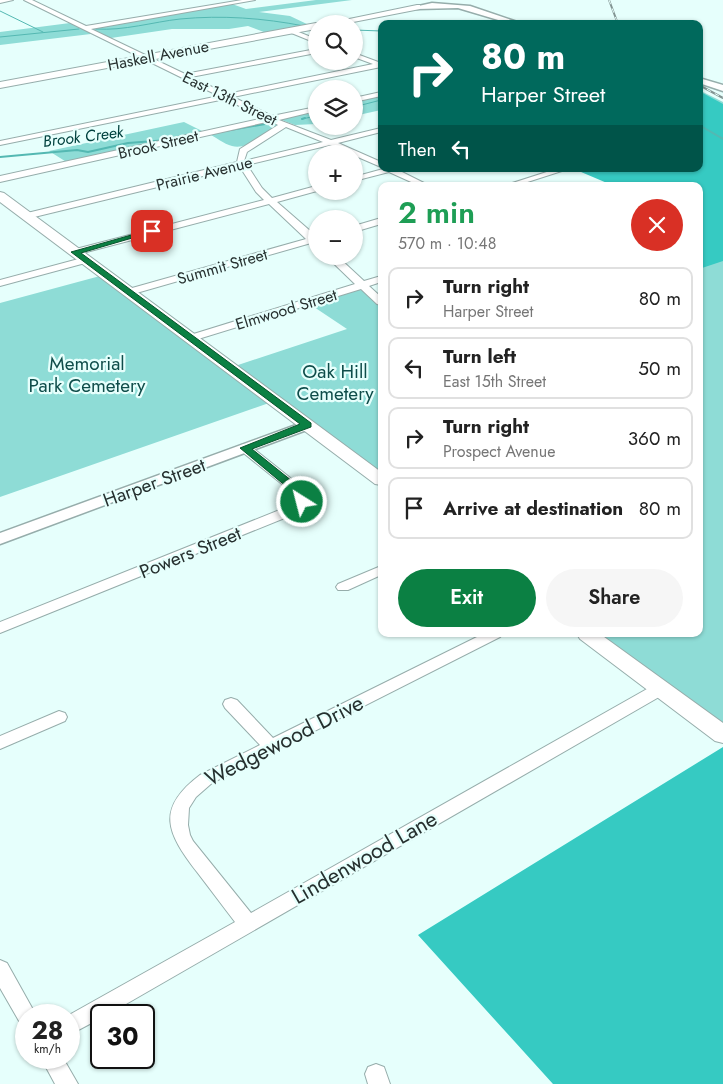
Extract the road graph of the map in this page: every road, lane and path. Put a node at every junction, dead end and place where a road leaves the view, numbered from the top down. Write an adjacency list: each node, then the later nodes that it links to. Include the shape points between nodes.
1 (10, 0): 5 (street)
2 (27, 0): 11 (street, East 13th Street)
3 (211, 0): 7 (street)
4 (252, 0): 7 (street)
5 (0, 2)
6 (403, 2): 8 (main road)
7 (224, 5): 11 (street)
8 (417, 7): 9 (main road); 10 (street, via 453,4)
9 (363, 17)
10 (507, 20)
11 (86, 28): 16 (street, East 13th Street)
12 (308, 28): 13 (main road, Haskell Avenue)
13 (291, 31): 14 (street); 16 (main road, Haskell Avenue)
14 (308, 37)
15 (308, 53): 20 (street)
16 (147, 58): 20 (street, East 13th Street); 22 (main road, Haskell Avenue)
17 (363, 58): 18 (street)
18 (378, 64)
19 (378, 65): 25 (street)
20 (186, 76): 25 (street, East 13th Street)
21 (703, 81): 23 (street)
22 (0, 85)
23 (723, 88)
24 (378, 95): 26 (street)
25 (227, 96): 28 (street, East 13th Street); 32 (street)
26 (363, 98)
27 (308, 111): 28 (street, Brook Street)
28 (274, 118): 29 (street, East 13th Street); 39 (street, Brook Street)
29 (282, 124): 31 (street, East 13th Street); 33 (street, via 277,132 243,151)
30 (378, 131): 31 (street, Prairie Avenue)
31 (331, 142): 33 (street, Prairie Avenue); 34 (street, East 13th Street)
32 (0, 143)
33 (241, 164): 44 (street); 45 (street, Prairie Avenue)
34 (378, 164)
35 (380, 172): 38 (street)
36 (397, 172): 40 (street)
37 (554, 172): 41 (street)
38 (363, 177)
39 (0, 179)
40 (418, 182)
41 (520, 182)
42 (308, 191): 44 (street)
43 (0, 196): 45 (main road)
44 (270, 201): 48 (street); 50 (street)
45 (26, 216): 50 (main road)
46 (378, 222): 47 (street)
47 (363, 226)
48 (308, 235)
49 (308, 243): 55 (street, Summit Street)
50 (80, 256): 53 (street); 55 (main road)
51 (341, 265): 54 (street)
52 (378, 280): 54 (street, Elmwood Street)
53 (0, 283)
54 (363, 285): 56 (street); 57 (street, Elmwood Street)
55 (129, 292): 57 (main road)
56 (378, 299)
57 (191, 338): 58 (main road)
58 (307, 425): 59 (street, Harper Street); 60 (main road)
59 (245, 448): 61 (street, Harper Street); 64 (street, Powers Street, via 298,491 302,502 297,508)
60 (378, 478)
61 (0, 539)
62 (378, 571): 63 (street)
63 (343, 587)
64 (0, 628)
65 (489, 637): 72 (street, Wedgewood Drive)
66 (591, 637): 67 (main road)
67 (660, 689): 70 (main road); 73 (street, Lindenwood Lane)
68 (231, 704): 72 (street)
69 (60, 717): 71 (street)
70 (723, 735)
71 (0, 743)
72 (271, 746): 73 (street, Wedgewood Drive, via 194,788 184,800 177,822 186,845)
73 (248, 924): 76 (street, Lindenwood Lane)
74 (0, 969): 75 (street)
75 (20, 1004)
76 (80, 1020)
77 (58, 1069): 78 (street)
78 (67, 1084)

